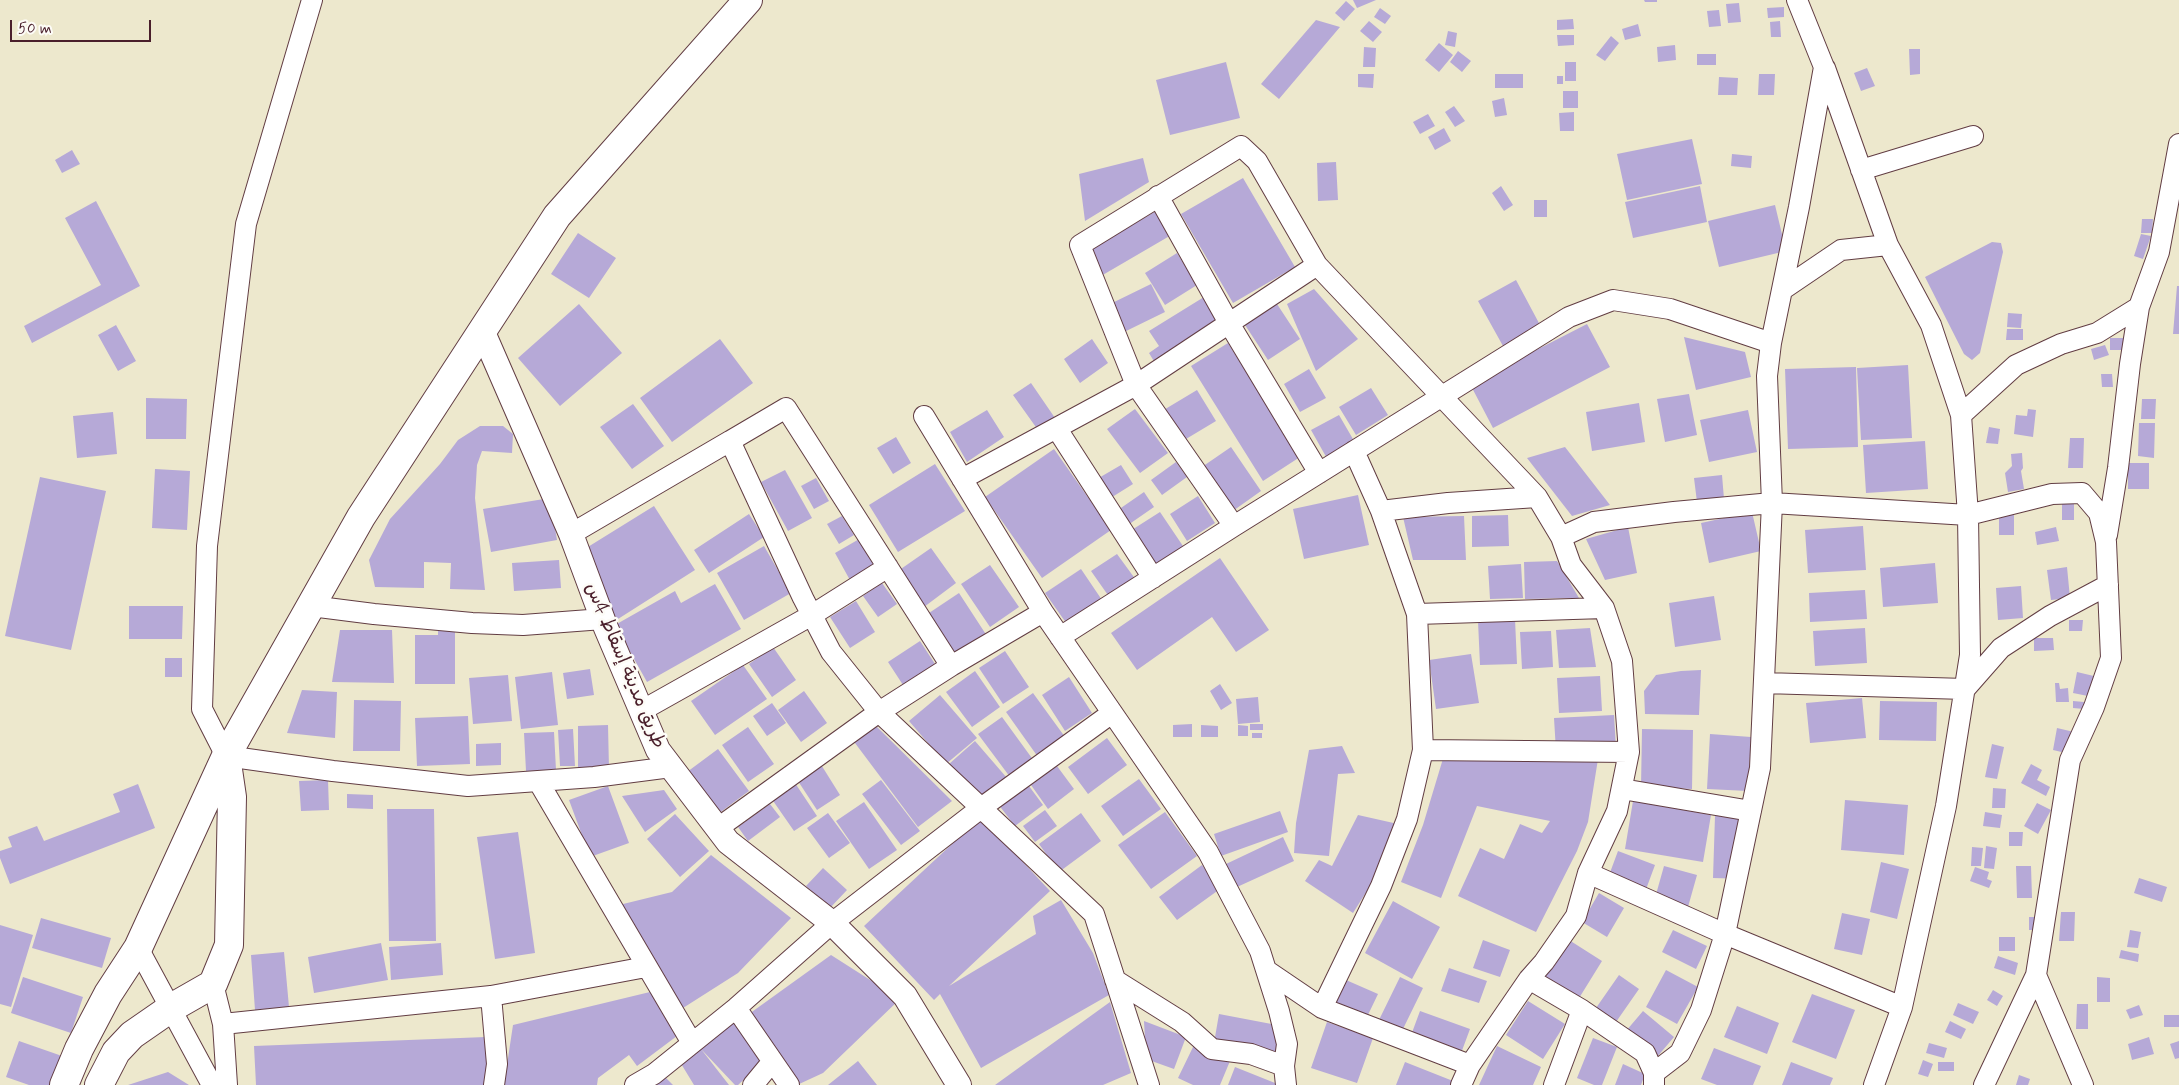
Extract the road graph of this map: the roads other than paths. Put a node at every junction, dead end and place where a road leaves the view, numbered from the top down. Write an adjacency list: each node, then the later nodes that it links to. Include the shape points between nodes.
1 (312, 0): 51 (street, via 246,224 206,546 202,709)
2 (748, 0): 14 (main road, via 557,216)
3 (1797, 0): 4 (street)
4 (1824, 67): 7 (street); 11 (street)
5 (1973, 136): 7 (street)
6 (2179, 144): 12 (street, via 2159,252)
7 (1861, 170): 9 (street)
8 (1158, 196): 10 (street, via 1241,146 1257,162); 13 (street); 16 (street, via 1080,245)
9 (1888, 244): 11 (street, via 1841,250); 18 (street, via 1931,325)
10 (1317, 265): 13 (street); 17 (street)
11 (1782, 290): 15 (street)
12 (2139, 307): 18 (street, via 2097,333 2061,344 2016,365); 32 (street)
13 (1230, 324): 16 (street); 23 (street)
14 (482, 330): 30 (street, طريق مدينة إسقاط 4س); 36 (main road, via 360,517)
15 (1771, 343): 17 (street, via 1670,309 1613,300 1568,317); 26 (street, via 1767,376)
16 (1136, 385): 20 (street); 29 (street)
17 (1441, 397): 22 (street); 25 (street)
18 (1961, 415): 28 (street)
19 (924, 416): 24 (street)
20 (1057, 429): 24 (street); 34 (street)
21 (730, 441): 30 (street); 33 (street, via 786,408); 40 (street)
22 (1354, 451): 23 (street); 27 (street)
23 (1320, 472): 29 (street)
24 (962, 479): 38 (street)
25 (1537, 497): 27 (street, via 1448,502); 31 (street)
26 (1772, 503): 28 (street); 31 (street, via 1594,522); 44 (street)
27 (1381, 511): 39 (street)
28 (1968, 515): 32 (street, via 2052,494 2082,494 2099,513); 45 (street, via 1970,655)
29 (1234, 526): 34 (street)
30 (571, 534): 41 (street, طريق مدينة إسقاط 4س)
31 (1561, 537): 37 (street, via 1571,565)
32 (2106, 542): 35 (street)
33 (888, 567): 40 (street); 43 (street)
34 (1152, 578): 42 (street)
35 (2108, 585): 45 (street, via 2050,616 2001,648); 64 (street, via 2111,658 2094,707 2070,760)
36 (311, 606): 41 (street, via 472,623 523,625); 51 (main road)
37 (1604, 608): 39 (street); 50 (street, via 1622,661)
38 (1043, 612): 42 (street); 43 (street)
39 (1417, 614): 49 (street)
40 (812, 615): 46 (street); 47 (street, via 831,652)
41 (602, 619): 46 (street, طريق مدينة إسقاط 4س)
42 (1060, 638): 48 (street)
43 (951, 666): 47 (street)
44 (1764, 683): 45 (street); 56 (street, via 1760,768)
45 (1964, 689): 69 (street, via 1946,806)
46 (641, 711): 52 (street, طريق مدينة إسقاط 4س, via 658,750)
47 (879, 712): 55 (street); 57 (street)
48 (1112, 713): 55 (street); 63 (street, via 1208,852 1260,951)
49 (1423, 750): 50 (street); 72 (street, via 1407,819 1381,886)
50 (1629, 752): 54 (street)
51 (226, 756): 53 (street, via 468,786); 61 (main road); 67 (main road, via 232,797 229,945)
52 (671, 767): 53 (street); 57 (street, طريق مدينة إسقاط 4س)
53 (538, 781): 62 (street)
54 (1622, 789): 56 (street); 58 (street, via 1617,812)
55 (981, 808): 59 (street); 66 (street, via 1094,914)
56 (1751, 812): 60 (street)
57 (718, 828): 59 (street, طريق مدينة إسقاط 4س, via 728,842)
58 (1588, 873): 60 (street); 65 (street, via 1576,916)
59 (832, 923): 71 (street); 88 (street, طريق مدينة إسقاط 4س, via 905,996)
60 (1725, 934): 69 (street); 79 (street, via 1701,1010 1680,1053)
61 (138, 948): 70 (street); 80 (main road, via 108,994)
62 (646, 967): 68 (street); 75 (street)
63 (1266, 970): 72 (street); 78 (street, via 1286,1044)
64 (2036, 974): 93 (street); 94 (street)
65 (1529, 979): 73 (street); 77 (street)
66 (1115, 980): 78 (street, via 1182,1022 1212,1049 1251,1054); 89 (street)
67 (213, 984): 70 (main road); 74 (street)
68 (490, 996): 74 (street); 84 (street, via 497,1064)
69 (1902, 1007): 92 (street)
70 (171, 1008): 81 (main road, via 132,1035 116,1052); 82 (street)
71 (736, 1008): 75 (street); 76 (street)
72 (1322, 1008): 77 (street)
73 (1582, 1010): 79 (street, via 1645,1053); 91 (street)
74 (223, 1024): 83 (street)
75 (692, 1043): 85 (street)
76 (772, 1062): 86 (street); 87 (street)
77 (1470, 1065): 90 (street)
78 (1285, 1076)
79 (1654, 1079)
80 (64, 1085)
81 (99, 1085)
82 (212, 1085)
83 (227, 1085)
84 (494, 1085)
85 (635, 1085)
86 (754, 1085)
87 (789, 1085)
88 (959, 1085)
89 (1149, 1085)
90 (1462, 1085)
91 (1554, 1085)
92 (1874, 1085)
93 (1984, 1085)
94 (2083, 1085)

